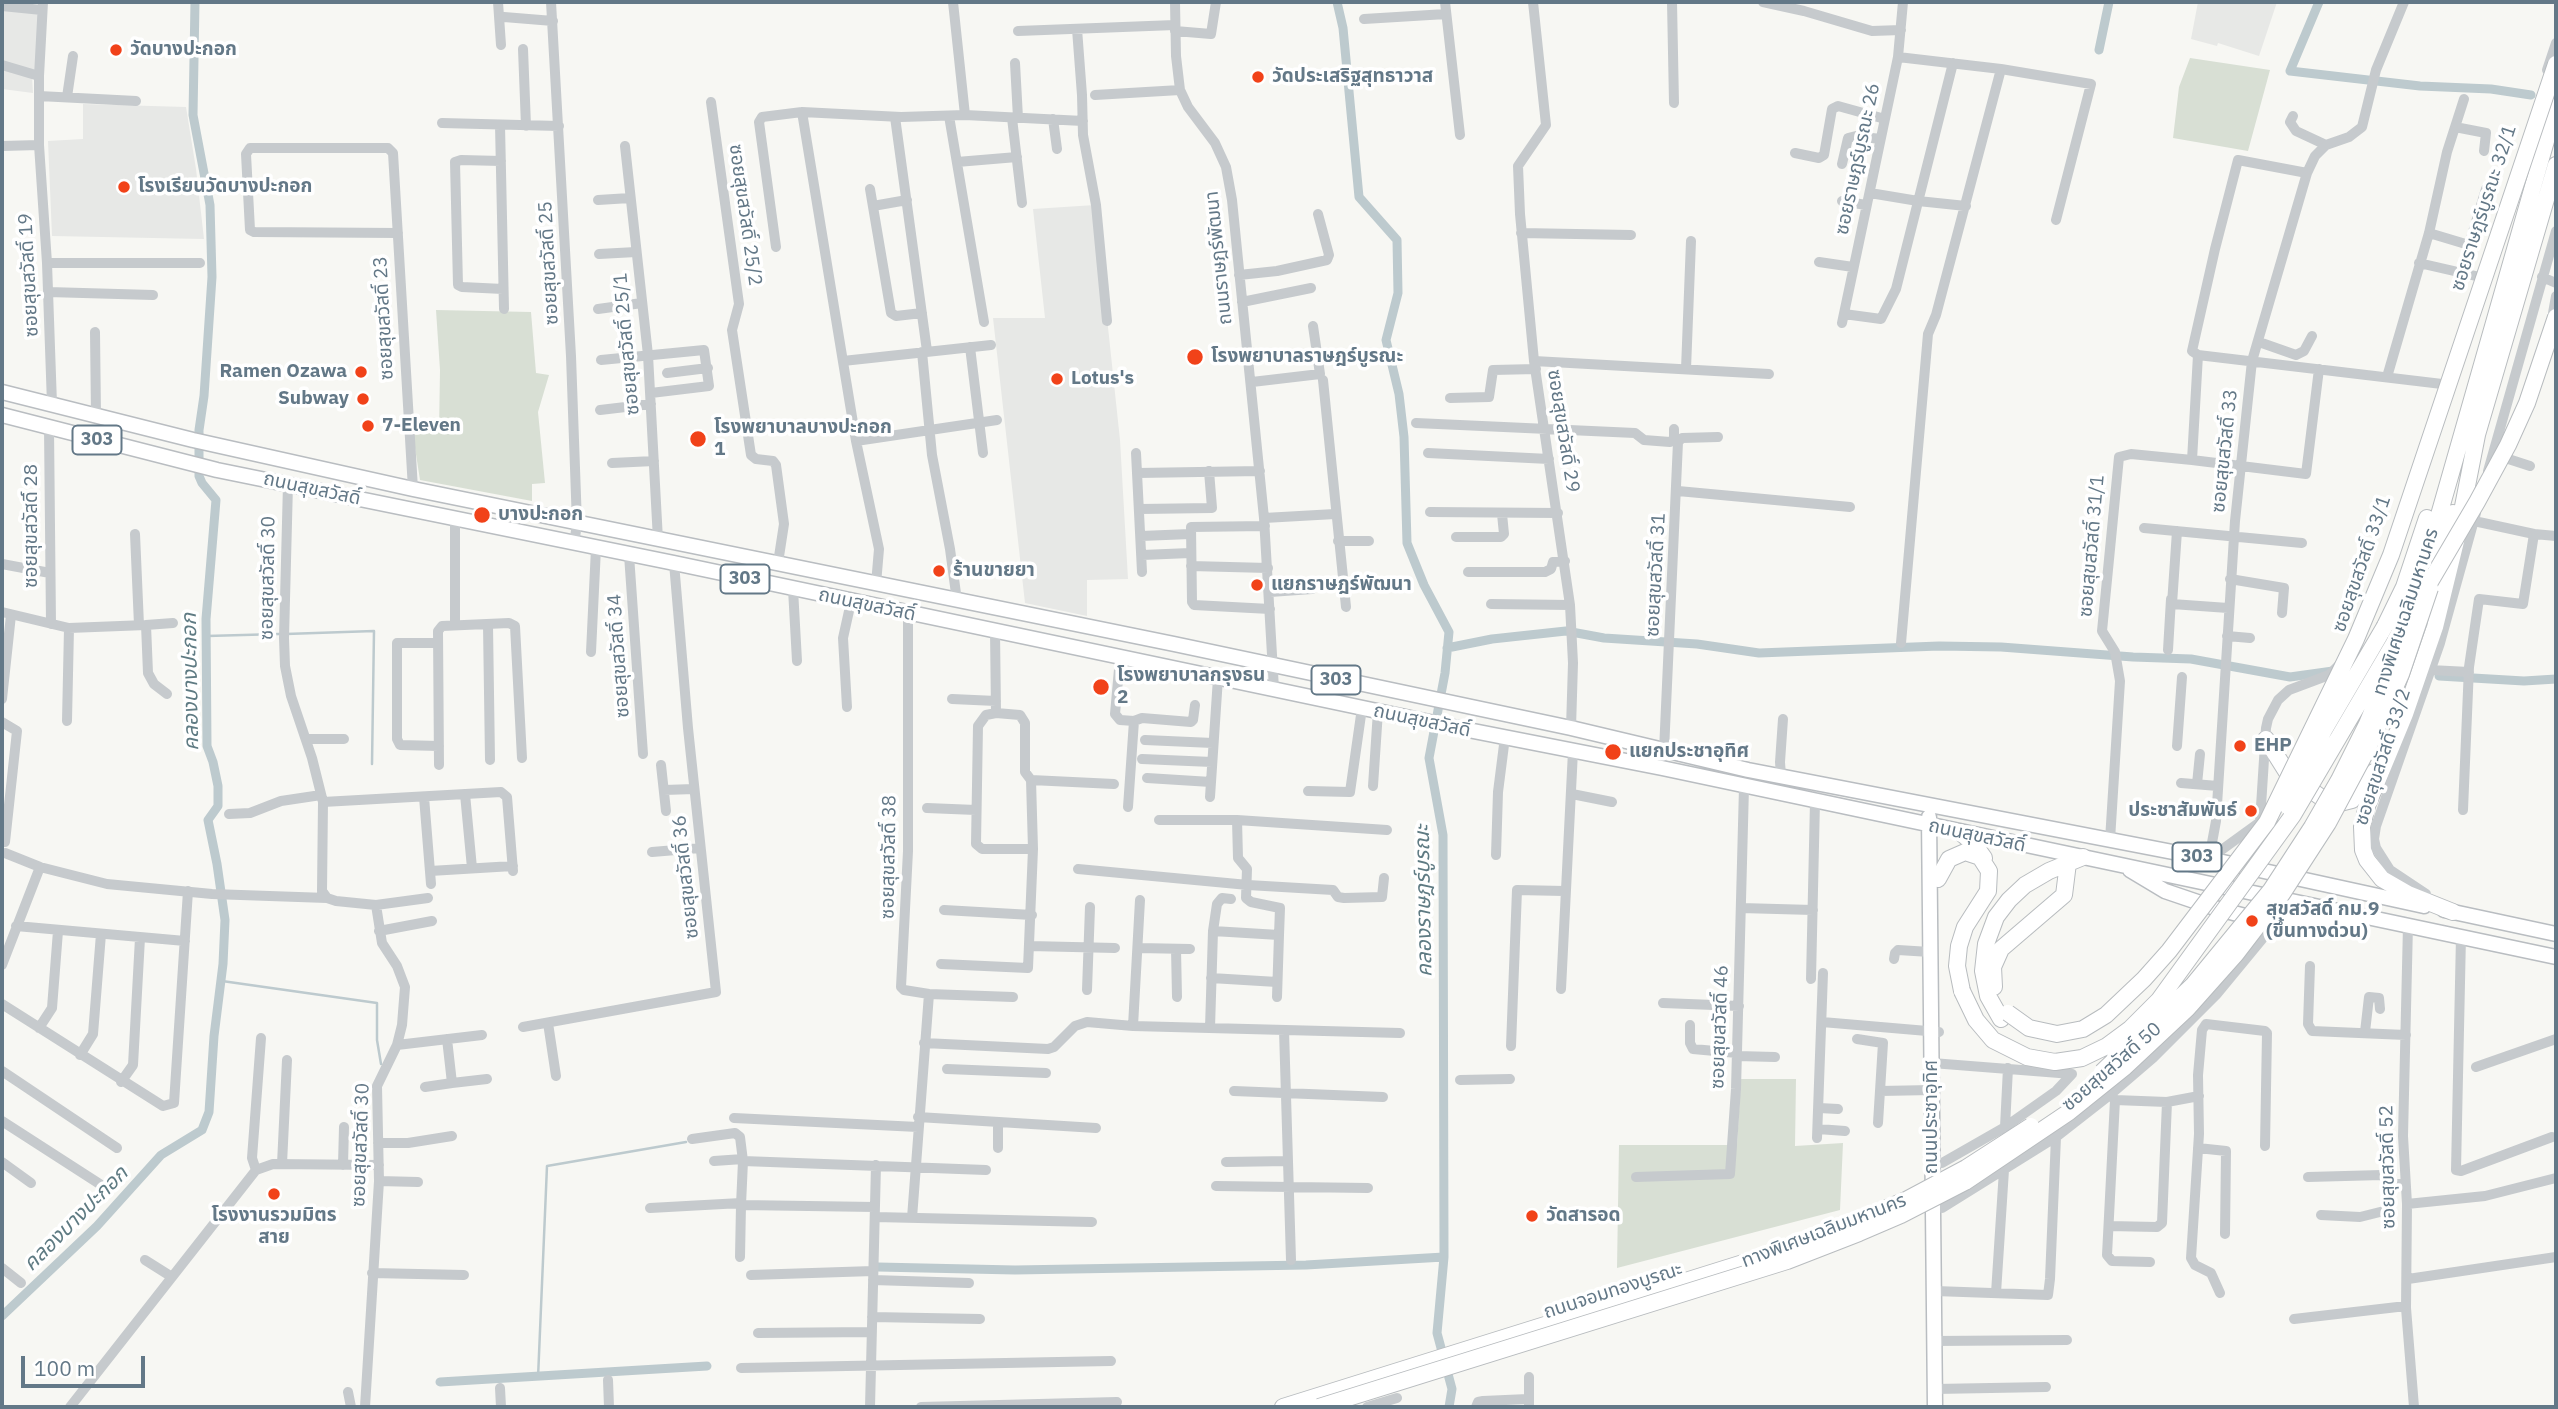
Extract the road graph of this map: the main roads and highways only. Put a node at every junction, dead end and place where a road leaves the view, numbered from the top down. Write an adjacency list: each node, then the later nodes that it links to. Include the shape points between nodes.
1 (2556, 65): 26 (highway, bridge, via 2391,555 2351,651 2267,822 2169,951 2106,1015 2083,1029 2057,1034)
2 (2556, 106): 6 (highway, ทางพิเศษเฉลิมมหานคร)
3 (2556, 165): 6 (highway, ทางพิเศษเฉลิมมหานคร)
4 (2554, 315): 20 (highway, bridge, via 2536,382 2518,425 2300,804 2159,1000 2130,1029 2082,1058 2054,1062 2026,1057 1993,1040 1976,1020 1962,991 1957,966 1965,927 1988,891)
5 (2, 392): 11 (main road, ถนนสุขสวัสดิ์ / 303, via 413,489)
6 (2478, 402): 8 (highway, ทางพิเศษเฉลิมมหานคร); 9 (highway, ทางพิเศษเฉลิมมหานคร)
7 (2, 415): 12 (main road, ถนนสุขสวัสดิ์ / 303, via 193,465)
8 (2477, 435): 10 (highway, ทางพิเศษเฉลิมมหานคร); 14 (highway, via 2435,627)
9 (2453, 461): 10 (highway, ทางพิเศษเฉลิมมหานคร); 26 (highway, bridge, via 2404,587 2299,784 2179,952 2142,994 2099,1031 2070,1042 2033,1040 2016,1032)
10 (2424, 586): 31 (highway, ทางพิเศษเฉลิมมหานคร, bridge, via 2362,733 2319,816 2271,890 2170,1009 2108,1067 2045,1116 1940,1183 1791,1248); 32 (highway, ทางพิเศษเฉลิมมหานคร, bridge, via 2401,674 2379,726 2298,870 2252,934 2187,1009 2069,1112 1965,1182 1859,1233 1787,1261)
11 (1174, 644): 12 (main road); 15 (main road, ถนนสุขสวัสดิ์ / 303)
12 (1171, 668): 16 (main road, ถนนสุขสวัสดิ์ / 303)
13 (2266, 739): 14 (highway, via 2288,774 2322,798 2344,804)
14 (2388, 754): 22 (highway, via 2363,817 2361,839 2367,860 2392,887)
15 (1935, 806): 16 (main road); 22 (main road, ถนนสุขสวัสดิ์ / 303)
16 (1934, 827): 17 (main road, ถนนสุขสวัสดิ์ / 303); 21 (main road, ถนนประชาอุทิศ); 27 (main road, ถนนประชาอุทิศ, via 1930,952)
17 (1960, 832): 18 (main road, ถนนสุขสวัสดิ์ / 303); 20 (highway, via 1979,850)
18 (2075, 860): 19 (main road, ถนนสุขสวัสดิ์ / 303); 26 (highway, via 2062,899 1996,957 1993,983); 26 (highway, via 2016,892 1992,926 1983,979 1991,1005)
19 (2121, 864): 23 (main road, ถนนสุขสวัสดิ์ / 303); 23 (main road, via 2165,891 2260,920)
20 (1987, 866): 21 (highway, via 1976,853 1958,853 1945,863)
21 (1937, 879): 27 (main road, ถนนประชาอุทิศ)
22 (2453, 912): 24 (main road, ถนนสุขสวัสดิ์ / 303)
23 (2377, 918): 25 (main road, ถนนสุขสวัสดิ์ / 303)
24 (2556, 934)
25 (2556, 957)
26 (2004, 1016)
27 (1935, 1032): 28 (main road, ถนนประชาอุทิศ)
28 (1936, 1063): 29 (main road, ถนนประชาอุทิศ, via 1942,1163); 29 (main road, ถนนประชาอุทิศ, via 1933,1193)
29 (1939, 1291): 30 (main road, ถนนประชาอุทิศ)
30 (1939, 1388): 33 (main road, ถนนประชาอุทิศ); 34 (main road, ถนนประชาอุทิศ)
31 (1283, 1407)
32 (1319, 1407)
33 (1935, 1407)
34 (1943, 1407)

